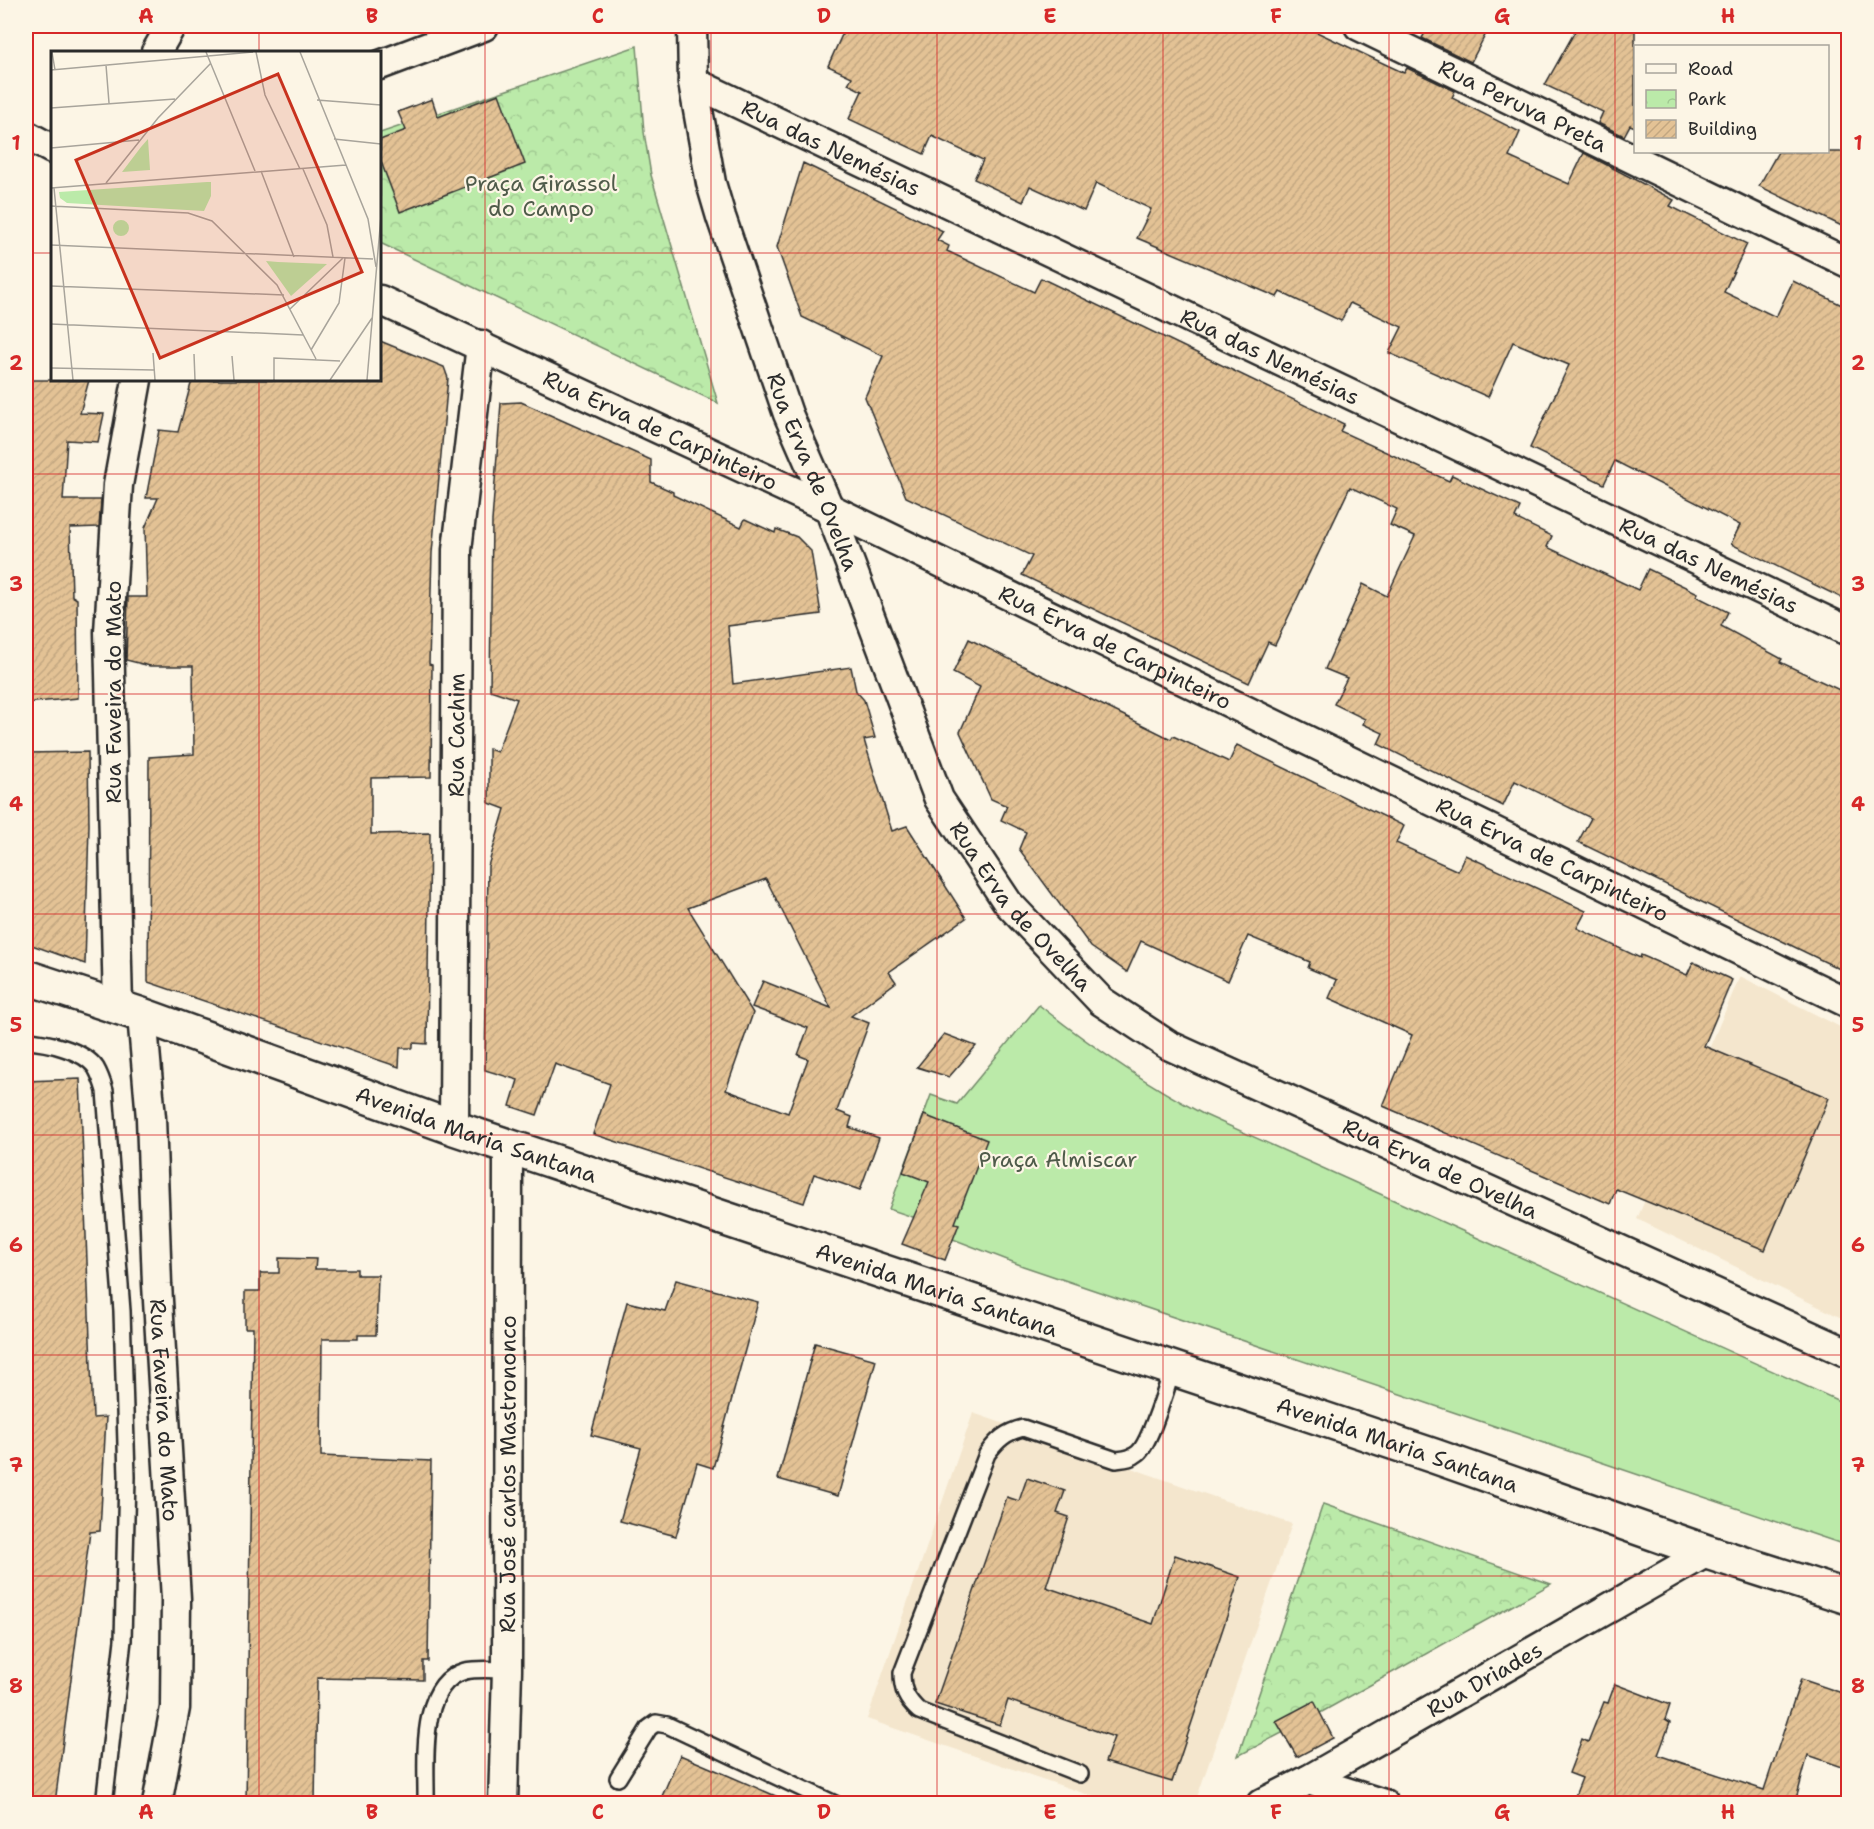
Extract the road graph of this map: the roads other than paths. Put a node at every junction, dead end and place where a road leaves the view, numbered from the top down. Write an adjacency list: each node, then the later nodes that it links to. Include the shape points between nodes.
1 (171, 26): 5 (street)
2 (484, 26): 6 (street)
3 (692, 26): 7 (street, Rua Erva de Ovelha)
4 (1359, 26): 10 (street, Rua Peruva Preta)
5 (157, 51)
6 (381, 65)
7 (693, 82): 14 (street, Rua Erva de Ovelha, via 711,183 724,228 788,414); 15 (street, Rua das Nemésias)
8 (26, 135): 9 (street)
9 (51, 148)
10 (1848, 263)
11 (381, 300): 12 (street, Rua Erva de Carpinteiro)
12 (481, 345): 14 (street, Rua Erva de Carpinteiro); 20 (street, Rua Cachim, via 457,550)
13 (137, 381): 18 (street, Rua Faveira do Mato, via 118,485 109,632)
14 (829, 508): 17 (street, Rua Erva de Carpinteiro); 22 (street, Rua Erva de Ovelha, via 939,799 1008,903 1101,1001 1168,1045)
15 (1848, 630)
16 (26, 977): 18 (street, Avenida Maria Santana)
17 (1848, 1003)
18 (130, 1011): 20 (street, Avenida Maria Santana); 31 (street, Rua Faveira do Mato, via 151,1118 176,1621 175,1708)
19 (26, 1041): 30 (lane, via 71,1051 96,1067 105,1091 122,1311 127,1477 123,1640)
20 (454, 1128): 21 (street, Avenida Maria Santana)
21 (508, 1146): 23 (street, Avenida Maria Santana); 26 (street, Rua José carlos Mastrononco)
22 (1848, 1353)
23 (1173, 1369): 24 (street, Avenida Maria Santana); 27 (lane, via 1147,1440 1130,1459 1116,1460 1023,1428 997,1440 987,1454 902,1673 902,1689 920,1711)
24 (1707, 1552): 25 (street, Avenida Maria Santana); 29 (street, Rua Driades)
25 (1848, 1597)
26 (507, 1670): 32 (lane, via 466,1670 450,1677 437,1692 429,1713); 33 (street, Rua José carlos Mastrononco)
27 (1080, 1774)
28 (618, 1778): 34 (lane, via 656,1723)
29 (1308, 1780): 35 (street, Rua Driades); 36 (street)
30 (104, 1803)
31 (157, 1803)
32 (426, 1803)
33 (503, 1803)
34 (835, 1803)
35 (1261, 1803)
36 (1384, 1803)

